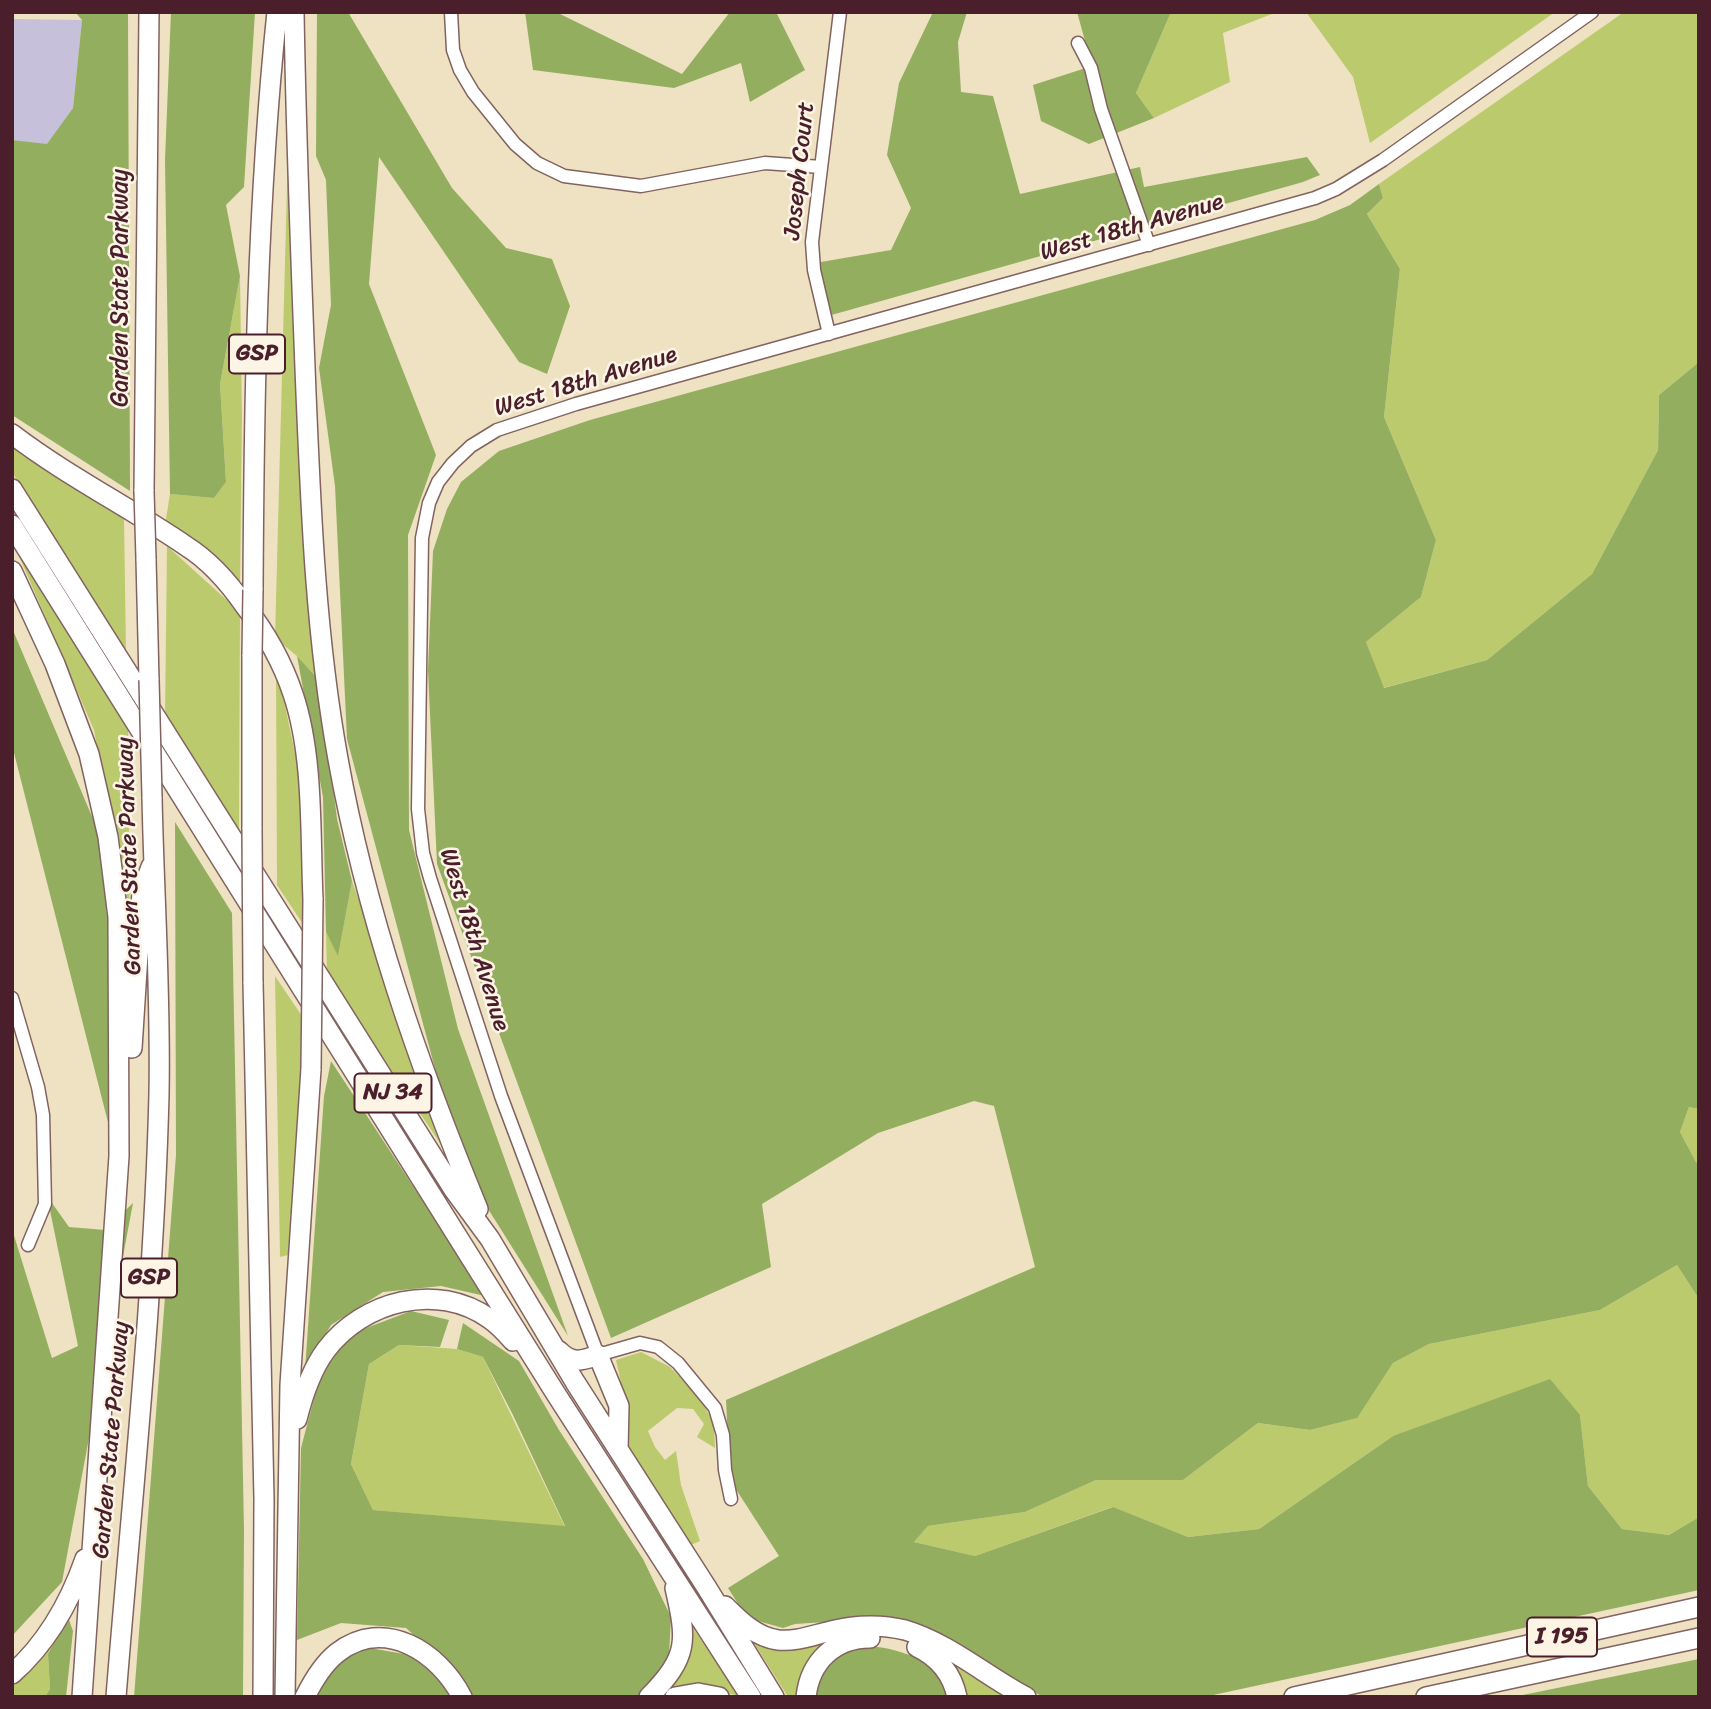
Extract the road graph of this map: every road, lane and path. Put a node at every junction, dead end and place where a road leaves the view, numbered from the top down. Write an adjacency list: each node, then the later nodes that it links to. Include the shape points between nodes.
1 (149, 12): 15 (highway, Garden State Parkway / GSP, bridge, via 144,491)
2 (277, 12): 34 (highway, GSP, bridge, via 267,105 254,468 253,982)
3 (294, 12): 18 (highway, via 313,560 330,713 356,847 389,968 461,1172)
4 (451, 12): 8 (street, via 453,50 473,92 515,144 537,163 564,176 641,186 765,163)
5 (840, 12): 8 (street, Joseph Court)
6 (1592, 12): 9 (street, West 18th Avenue, via 1336,189)
7 (1078, 43): 9 (street, via 1091,68)
8 (821, 167): 10 (street, Joseph Court, via 812,256)
9 (1149, 245): 10 (street, West 18th Avenue)
10 (829, 334): 21 (street, West 18th Avenue, via 497,430 453,463 433,492 426,514 421,561 418,772 424,852 501,1096)
11 (12, 434): 23 (highway, bridge, via 188,547 219,573 264,631 293,694 303,734 313,899 311,1069)
12 (12, 489): 18 (highway, NJ 34, via 433,1157)
13 (12, 525): 22 (highway, NJ 34)
14 (12, 571): 17 (highway, via 78,722 108,837 120,951)
15 (154, 859): 17 (highway, via 142,892); 33 (highway, Garden State Parkway / GSP, via 160,1019 155,1189)
16 (12, 998): 19 (street, via 43,1115 45,1204)
17 (119, 1156): 26 (highway)
18 (490, 1239): 20 (highway, NJ 34)
19 (28, 1245)
20 (558, 1351): 21 (highway, via 577,1362); 24 (highway, NJ 34)
21 (598, 1355): 24 (highway, via 619,1406); 25 (street, via 640,1343 659,1347 678,1363 715,1408)
22 (556, 1394): 23 (highway, via 489,1318 435,1300 402,1301 353,1322 326,1350 303,1396); 27 (highway, NJ 34)
23 (290, 1447): 35 (highway)
24 (618, 1449): 28 (highway, NJ 34)
25 (731, 1499)
26 (92, 1538): 31 (highway, via 65,1606); 32 (highway)
27 (671, 1573): 38 (highway, via 684,1626 680,1652 673,1670); 41 (highway, NJ 34)
28 (707, 1588): 42 (highway, NJ 34); 45 (highway, via 738,1619 771,1638 797,1639 859,1626 901,1629 932,1641)
29 (1699, 1607): 46 (highway, I 195)
30 (1699, 1638): 47 (highway, I 195)
31 (14, 1673)
32 (82, 1697)
33 (116, 1697)
34 (263, 1697)
35 (285, 1697)
36 (305, 1697): 37 (highway, via 336,1654 377,1638 409,1643 430,1656)
37 (462, 1697)
38 (649, 1697)
39 (675, 1697): 40 (highway, via 687,1693)
40 (719, 1697)
41 (751, 1697)
42 (774, 1697)
43 (806, 1697): 44 (highway, via 813,1670 826,1654 850,1640 867,1638 909,1644 931,1655 946,1670)
44 (957, 1697)
45 (1026, 1697)
46 (1294, 1697)
47 (1426, 1697)

